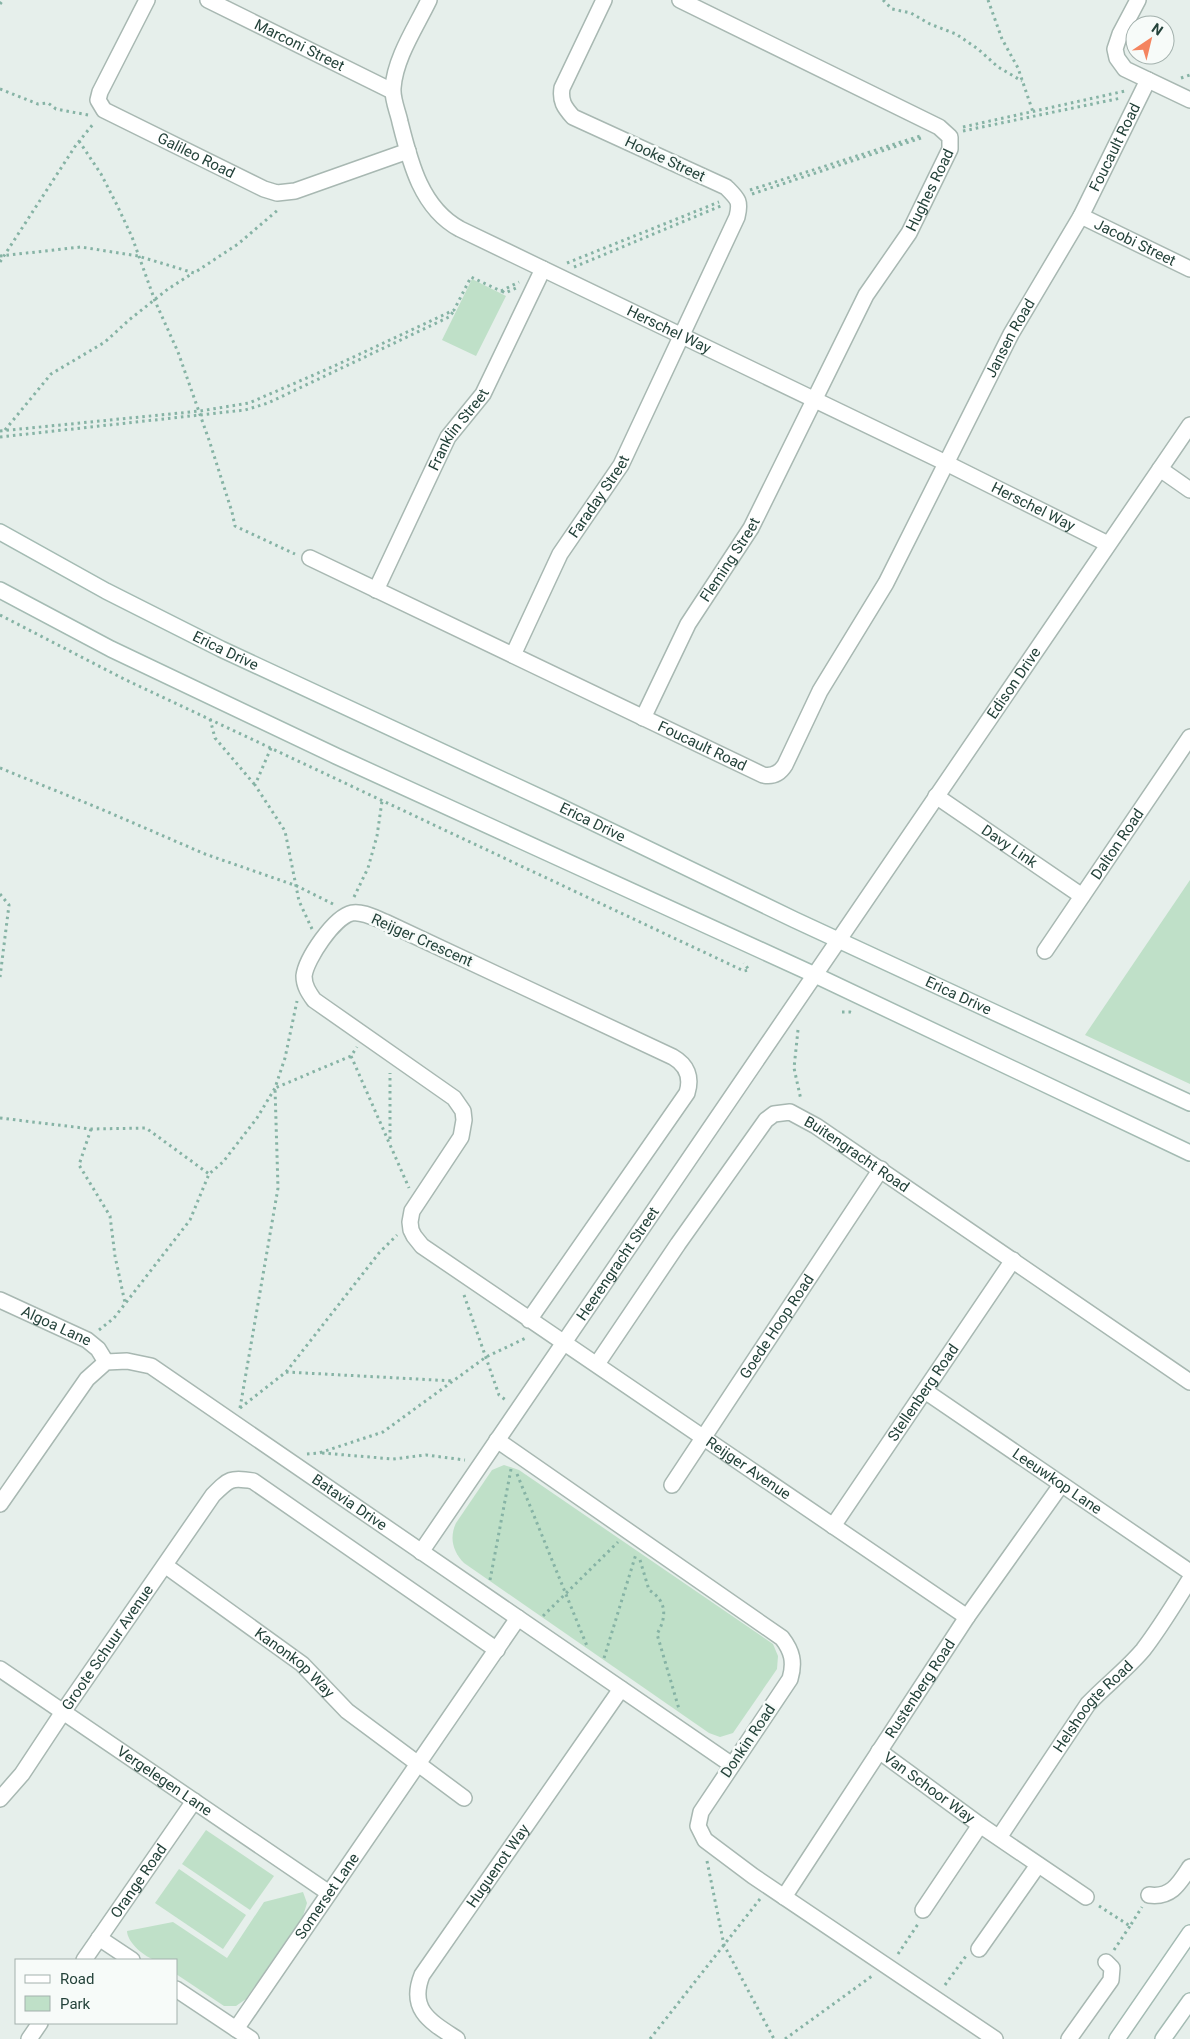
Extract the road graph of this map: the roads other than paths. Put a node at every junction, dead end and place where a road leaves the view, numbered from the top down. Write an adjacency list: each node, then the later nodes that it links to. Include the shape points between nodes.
1 (147, 0): 10 (street, Galileo Road, via 100,92 101,105 264,189 284,193)
2 (208, 0): 8 (street, Marconi Street)
3 (430, 0): 8 (street, Herschel Way, via 400,61)
4 (604, 0): 14 (street, Hooke Street, via 562,88 560,99 565,108 573,117 726,187 740,206)
5 (680, 0): 15 (street, Hughes Road, via 939,127 950,137 950,149 909,233 866,295)
6 (1138, 0): 7 (street, via 1120,34 1117,58 1125,69)
7 (1148, 80): 9 (street); 11 (street, Foucault Road)
8 (392, 91): 10 (street, Herschel Way)
9 (1190, 100)
10 (408, 151): 12 (street, Herschel Way, via 422,190 443,219)
11 (1081, 216): 13 (street, Jacobi Street); 17 (street, Jansen Road, via 1012,334)
12 (542, 269): 14 (street, Herschel Way); 24 (street, Franklin Street, via 483,394 448,437)
13 (1190, 269)
14 (683, 336): 15 (street, Herschel Way); 25 (street, Faraday Street, via 621,465 560,554)
15 (814, 400): 17 (street, Herschel Way); 26 (street, Fleming Street, via 752,528 688,624)
16 (1190, 425): 18 (street, Edison Drive)
17 (946, 463): 21 (street, Herschel Way); 26 (street, Foucault Road, via 876,603 820,691 785,765 778,773 764,775)
18 (1160, 469): 19 (street); 21 (street, Edison Drive)
19 (1190, 490)
20 (0, 532): 30 (street, Erica Drive, via 213,645)
21 (1108, 544): 28 (street, Edison Drive)
22 (310, 558): 24 (street, Foucault Road)
23 (0, 590): 32 (street, via 111,649 336,756)
24 (376, 590): 25 (street, Foucault Road)
25 (513, 655): 26 (street, Foucault Road)
26 (643, 718)
27 (1190, 737): 29 (street, Dalton Road)
28 (936, 796): 29 (street, Davy Link); 30 (street, Edison Drive)
29 (1082, 896): 31 (street, Dalton Road)
30 (838, 940): 32 (street, Heerengracht Street); 33 (street, Erica Drive)
31 (1045, 951)
32 (814, 975): 34 (street); 39 (street, Heerengracht Street)
33 (1190, 1103)
34 (1190, 1153)
35 (881, 1169): 36 (street, Buitengracht Road); 41 (street, Buitengracht Road, via 790,1112 771,1116 678,1244); 44 (street, Goede Hoop Road)
36 (1013, 1260): 42 (street, Buitengracht Road); 43 (street, Stellenberg Road)
37 (0, 1300): 40 (street, Algoa Lane, via 87,1340)
38 (534, 1323): 38 (street, Reijger Crescent, via 687,1093 687,1071 672,1057 385,922 369,915 352,913 340,919 308,962 304,976 306,989 314,1000 454,1098 464,1120 461,1137 412,1211 410,1222 414,1236 422,1246); 39 (street, Reijger Avenue)
39 (564, 1342): 41 (street, Reijger Avenue); 45 (street, Heerengracht Street)
40 (106, 1362): 48 (street, via 87,1378); 50 (street, Batavia Drive, via 127,1361 151,1366)
41 (597, 1364): 44 (street, Reijger Avenue)
42 (1190, 1382)
43 (924, 1391): 46 (street, Leeuwkop Lane); 49 (street, Stellenberg Road)
44 (703, 1437): 47 (street, Goede Hoop Road); 49 (street, Reijger Avenue)
45 (496, 1440): 50 (street, Heerengracht Street); 62 (street, Donkin Road, via 782,1638 791,1651 793,1668 790,1679)
46 (1061, 1484): 52 (street, Leeuwkop Lane); 54 (street, Rustenberg Road)
47 (672, 1485)
48 (0, 1504)
49 (833, 1526): 54 (street, Reijger Avenue)
50 (421, 1552): 55 (street, Batavia Drive)
51 (166, 1566): 56 (street, Groote Schuur Avenue, via 213,1494 237,1478 253,1481); 59 (street, Groote Schuur Avenue); 61 (street, Kanonkop Way, via 302,1664 347,1711)
52 (1190, 1572)
53 (1190, 1579): 67 (street, Helshoogte Road, via 1144,1648 1088,1704)
54 (967, 1617): 60 (street, Rustenberg Road)
55 (518, 1618): 56 (street, Somerset Lane); 58 (street, Batavia Drive, via 588,1658)
56 (497, 1650): 61 (street, Somerset Lane)
57 (0, 1669): 59 (street, Vergelegen Lane)
58 (621, 1689): 62 (street, Batavia Drive); 87 (street, Huguenot Way, via 422,1975 417,1996 424,2015)
59 (63, 1712): 64 (street, Groote Schuur Avenue, via 22,1774); 65 (street, Vergelegen Lane)
60 (879, 1751): 66 (street, Van Schoor Way); 72 (street, Rustenberg Road)
61 (419, 1765): 63 (street); 70 (street, Somerset Lane)
62 (732, 1765): 72 (street, Donkin Road, via 701,1812 698,1823 701,1836)
63 (464, 1798)
64 (0, 1799)
65 (194, 1801): 70 (street, Vergelegen Lane); 76 (street, Orange Road)
66 (980, 1825): 67 (street, Van Schoor Way); 74 (street, Van Schoor Way)
67 (1000, 1836): 68 (street, Van Schoor Way)
68 (1038, 1864): 73 (street, Van Schoor Way); 77 (street)
69 (1190, 1867): 71 (street, via 1172,1892)
70 (329, 1894): 84 (street, Somerset Lane)
71 (1149, 1895)
72 (784, 1896): 88 (street)
73 (1086, 1897)
74 (923, 1910)
75 (1190, 1933): 90 (street)
76 (99, 1938): 78 (street, Orange Road); 79 (street)
77 (979, 1949)
78 (85, 1959)
79 (130, 1959)
80 (1106, 1962): 89 (street, via 1113,1970 1111,1980)
81 (178, 1990): 84 (street)
82 (1190, 2000): 91 (street)
83 (39, 2024): 85 (street)
84 (236, 2029): 86 (street)
85 (29, 2039)
86 (251, 2039)
87 (457, 2039)
88 (994, 2039)
89 (1069, 2039)
90 (1117, 2039)
91 (1163, 2039)

